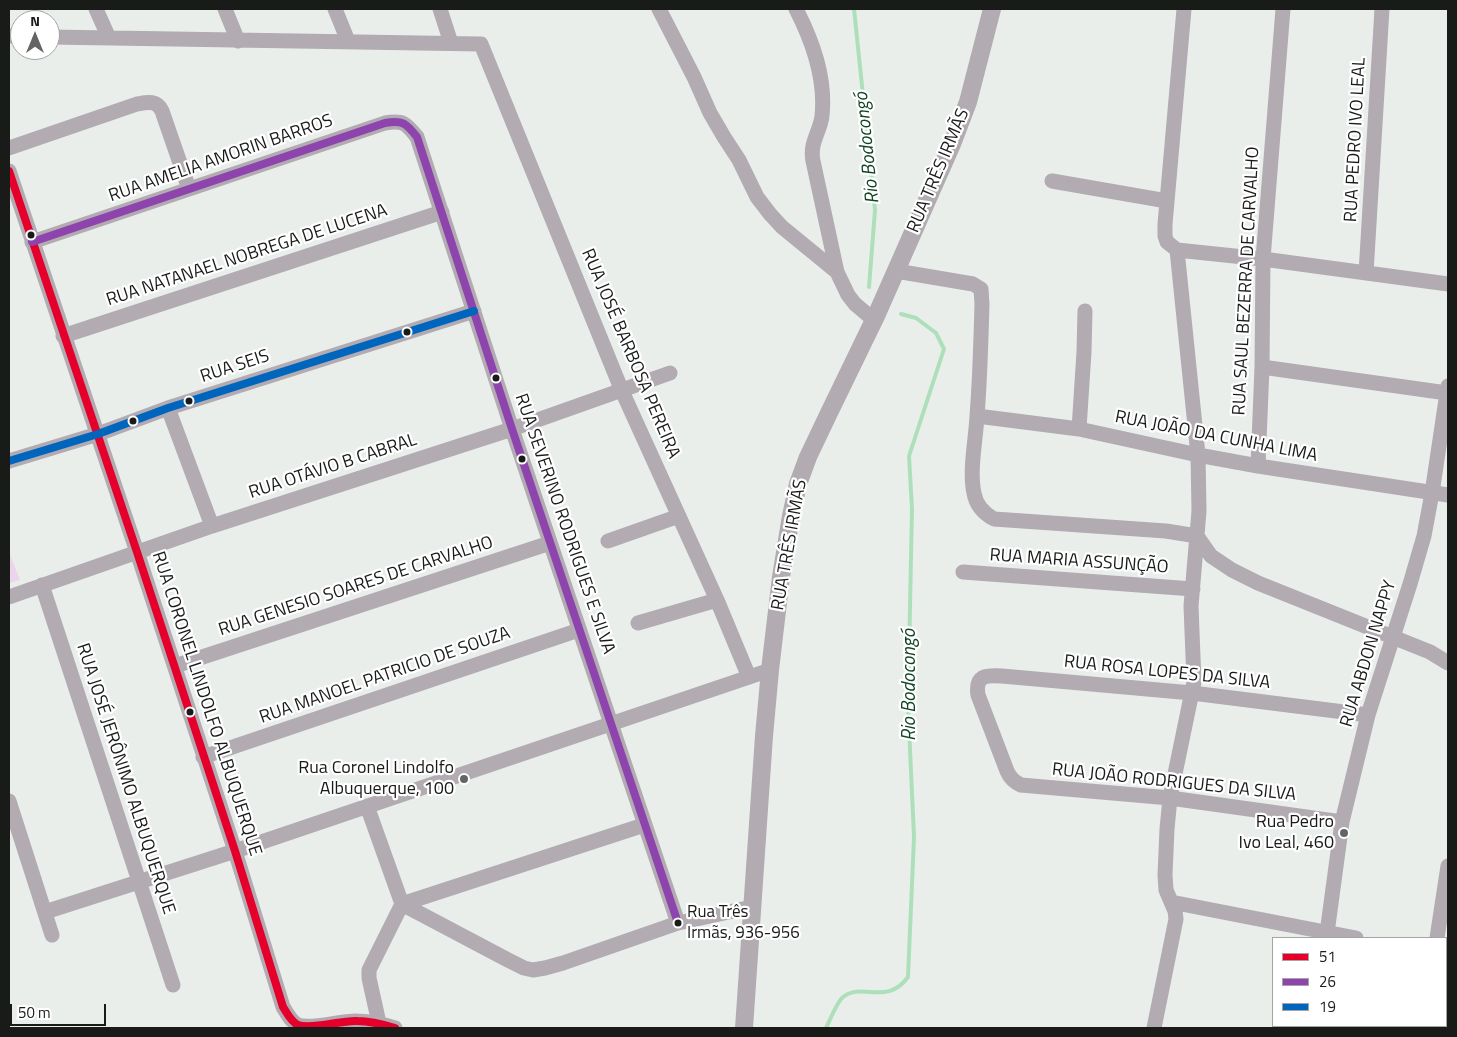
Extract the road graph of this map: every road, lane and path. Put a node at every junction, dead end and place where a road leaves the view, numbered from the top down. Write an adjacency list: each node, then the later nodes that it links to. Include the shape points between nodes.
1 (96, 9): 12 (street)
2 (225, 9): 13 (street)
3 (335, 9): 14 (street)
4 (440, 9): 15 (street)
5 (659, 9): 27 (street, via 710,113 757,197 782,227)
6 (796, 9): 27 (street, via 807,30 821,78 823,104 812,147 813,161)
7 (992, 9): 26 (street, RUA TRÊS IRMÃS, via 968,102)
8 (1184, 9): 21 (street)
9 (1283, 9): 25 (street, RUA SAUL BEZERRA DE CARVALHO)
10 (1382, 9): 28 (street, RUA PEDRO IVO LEAL)
11 (60, 37): 12 (street)
12 (109, 38): 13 (street)
13 (238, 41): 14 (street)
14 (348, 41): 15 (street)
15 (452, 43): 37 (street, RUA JOSÉ BARBOSA PEREIRA, via 481,44)
16 (417, 137): 20 (street, RUA AMELIA AMORIN BARROS, via 403,122 385,123); 22 (street, RUA SEVERINO RODRIGUES E SILVA)
17 (9, 148): 20 (street, via 137,104 154,103 159,106)
18 (9, 171): 23 (street, RUA CORONEL LINDOLFO ALBUQUERQUE)
19 (1052, 181): 21 (street)
20 (189, 189): 23 (street, RUA AMELIA AMORIN BARROS)
21 (1167, 201): 24 (street, via 1165,236)
22 (442, 212): 30 (street, RUA SEVERINO RODRIGUES E SILVA); 33 (street, RUA NATANAEL NOBREGA DE LUCENA)
23 (32, 242): 33 (street, RUA CORONEL LINDOLFO ALBUQUERQUE)
24 (1177, 250): 25 (street); 43 (street)
25 (1263, 259): 28 (street); 34 (street, RUA SAUL BEZERRA DE CARVALHO)
26 (896, 271): 32 (street, RUA TRÊS IRMÃS); 39 (street, via 973,284 981,289)
27 (838, 272): 32 (street, via 855,304)
28 (1366, 273): 29 (street)
29 (1448, 284)
30 (474, 311): 38 (street, RUA SEIS); 40 (street, RUA SEVERINO RODRIGUES E SILVA)
31 (1085, 311): 41 (street)
32 (875, 318): 64 (street, RUA TRÊS IRMÃS, via 798,484 781,577)
33 (63, 336): 42 (street, RUA CORONEL LINDOLFO ALBUQUERQUE)
34 (1262, 367): 36 (street); 45 (street, RUA SAUL BEZERRA DE CARVALHO)
35 (670, 374): 37 (street, RUA OTÁVIO B CABRAL)
36 (1448, 390): 46 (street, RUA ABDON NAPPY)
37 (622, 391): 40 (street, RUA OTÁVIO B CABRAL); 48 (street, RUA JOSÉ BARBOSA PEREIRA)
38 (168, 408): 42 (street, RUA SEIS); 49 (street)
39 (977, 416): 41 (street, RUA JOÃO DA CUNHA LIMA); 50 (street, via 973,492 984,513 994,519)
40 (512, 429): 49 (street, RUA OTÁVIO B CABRAL); 52 (street, RUA SEVERINO RODRIGUES E SILVA)
41 (1078, 429): 43 (street, RUA JOÃO DA CUNHA LIMA)
42 (98, 434): 44 (street, RUA SEIS); 53 (street, RUA CORONEL LINDOLFO ALBUQUERQUE)
43 (1198, 455): 45 (street, RUA JOÃO DA CUNHA LIMA); 50 (street)
44 (9, 461)
45 (1258, 466): 46 (street, RUA JOÃO DA CUNHA LIMA)
46 (1432, 493): 47 (street, RUA JOÃO DA CUNHA LIMA); 61 (street, RUA ABDON NAPPY, via 1418,556)
47 (1448, 495)
48 (679, 516): 51 (street); 58 (street, RUA JOSÉ BARBOSA PEREIRA)
49 (212, 526): 53 (street, RUA OTÁVIO B CABRAL)
50 (1197, 536): 56 (street); 61 (street, via 1211,556 1232,570)
51 (608, 541)
52 (550, 542): 60 (street, RUA SEVERINO RODRIGUES E SILVA); 63 (street, RUA GENESIO SOARES DE CARVALHO)
53 (137, 552): 55 (street, RUA OTÁVIO B CABRAL); 63 (street, RUA CORONEL LINDOLFO ALBUQUERQUE)
54 (963, 572): 56 (street, RUA MARIA ASSUNÇÃO)
55 (42, 586): 57 (street, RUA OTÁVIO B CABRAL); 78 (street, RUA JOSÉ JERÔNIMO ALBUQUERQUE)
56 (1192, 589): 66 (street)
57 (9, 597)
58 (717, 600): 59 (street); 65 (street, RUA JOSÉ BARBOSA PEREIRA)
59 (638, 623)
60 (580, 630): 69 (street, RUA SEVERINO RODRIGUES E SILVA); 70 (street, RUA MANOEL PATRICIO DE SOUZA)
61 (1392, 637): 62 (street); 68 (street, RUA ABDON NAPPY)
62 (1448, 663)
63 (174, 666): 70 (street, RUA CORONEL LINDOLFO ALBUQUERQUE)
64 (770, 670): 65 (street); 81 (street, RUA TRÊS IRMÃS)
65 (749, 677): 69 (street)
66 (1192, 693): 67 (street, RUA ROSA LOPES DA SILVA, via 991,675 980,679); 68 (street, RUA ROSA LOPES DA SILVA); 71 (street)
67 (978, 695): 71 (street, RUA JOÃO RODRIGUES DA SILVA, via 1006,771 1021,785)
68 (1368, 715): 74 (street, RUA ABDON NAPPY)
69 (611, 724): 73 (street); 75 (street, RUA SEVERINO RODRIGUES E SILVA)
70 (203, 757): 76 (street, RUA CORONEL LINDOLFO ALBUQUERQUE)
71 (1170, 798): 74 (street, RUA JOÃO RODRIGUES DA SILVA); 79 (street, via 1165,875)
72 (9, 800): 82 (street)
73 (367, 806): 76 (street); 80 (street)
74 (1342, 822): 84 (street, RUA ABDON NAPPY)
75 (644, 825): 80 (street); 83 (street, RUA SEVERINO RODRIGUES E SILVA)
76 (235, 851): 78 (street); 89 (street, RUA CORONEL LINDOLFO ALBUQUERQUE, via 283,1007 291,1020 308,1026 356,1021)
77 (1448, 866): 87 (street)
78 (139, 882): 82 (street); 88 (street, RUA JOSÉ JERÔNIMO ALBUQUERQUE)
79 (1171, 902): 84 (street); 92 (street, via 1175,911 1175,928)
80 (402, 904): 83 (street, via 533,970 563,963); 89 (street, via 369,970)
81 (752, 907): 83 (street); 91 (street, RUA TRÊS IRMÃS)
82 (45, 912): 85 (street)
83 (678, 923)
84 (1327, 933): 86 (street)
85 (52, 935)
86 (1350, 937)
87 (1437, 937)
88 (174, 985)
89 (380, 1023): 90 (street)
90 (395, 1028)
91 (744, 1028)
92 (1154, 1028)

